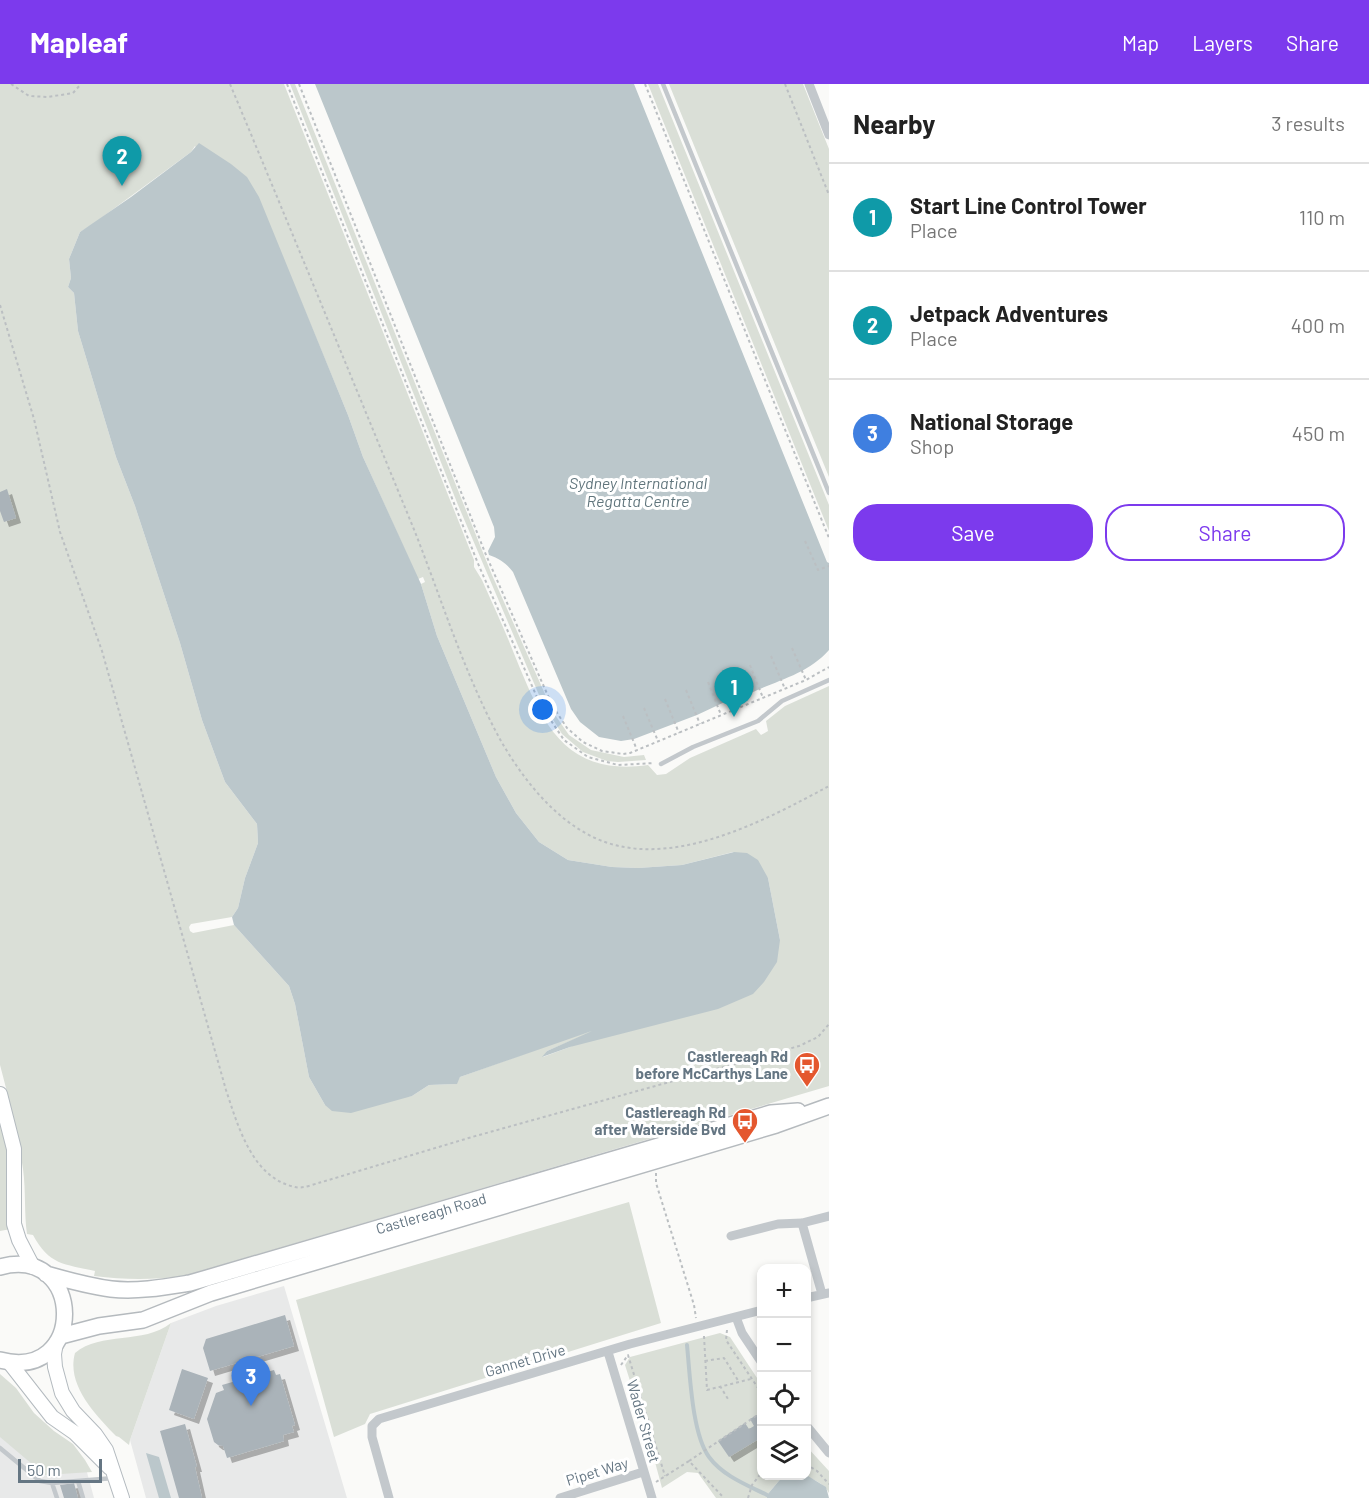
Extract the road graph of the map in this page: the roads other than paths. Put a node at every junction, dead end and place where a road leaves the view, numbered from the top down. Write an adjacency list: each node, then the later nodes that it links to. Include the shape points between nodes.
1 (663, 84): 4 (lane)
2 (809, 84): 3 (street)
3 (829, 135)
4 (829, 493)
5 (829, 680): 6 (lane, via 782,701 758,721)
6 (662, 764)
7 (0, 1094): 14 (main road, via 14,1149 15,1224 19,1240)
8 (829, 1106): 9 (main road, Castlereagh Road)
9 (813, 1110): 14 (main road, Castlereagh Road, via 771,1113 190,1283 111,1289); 19 (main road, Castlereagh Road, via 776,1125 211,1293 144,1320 99,1326)
10 (829, 1216): 11 (street)
11 (802, 1223): 12 (street, via 778,1224); 15 (street)
12 (731, 1236)
13 (0, 1267): 14 (main road, Castlereagh Road, via 12,1264)
14 (40, 1271): 19 (main road, via 56,1284 64,1302 65,1323)
15 (826, 1293): 16 (street)
16 (811, 1297)
17 (757, 1311): 18 (street, Gannet Drive)
18 (733, 1317): 20 (street, Gannet Drive); 21 (street)
19 (58, 1339): 22 (main road, via 49,1351 31,1361); 27 (main road, via 54,1361 62,1393 106,1450)
20 (608, 1352): 26 (street, Wader Street); 33 (street, Gannet Drive, via 379,1419 372,1426 372,1437)
21 (757, 1356)
22 (5, 1361): 27 (main road, via 52,1416 75,1433)
23 (808, 1426): 25 (street)
24 (0, 1448): 29 (lane, via 40,1481)
25 (829, 1454)
26 (643, 1472): 34 (street, Pipet Way); 35 (street, Wader Street)
27 (114, 1474): 28 (lane); 32 (main road)
28 (78, 1481): 29 (lane); 31 (lane)
29 (52, 1483): 30 (lane)
30 (57, 1498)
31 (83, 1498)
32 (122, 1498)
33 (389, 1498)
34 (560, 1498)
35 (652, 1498)

